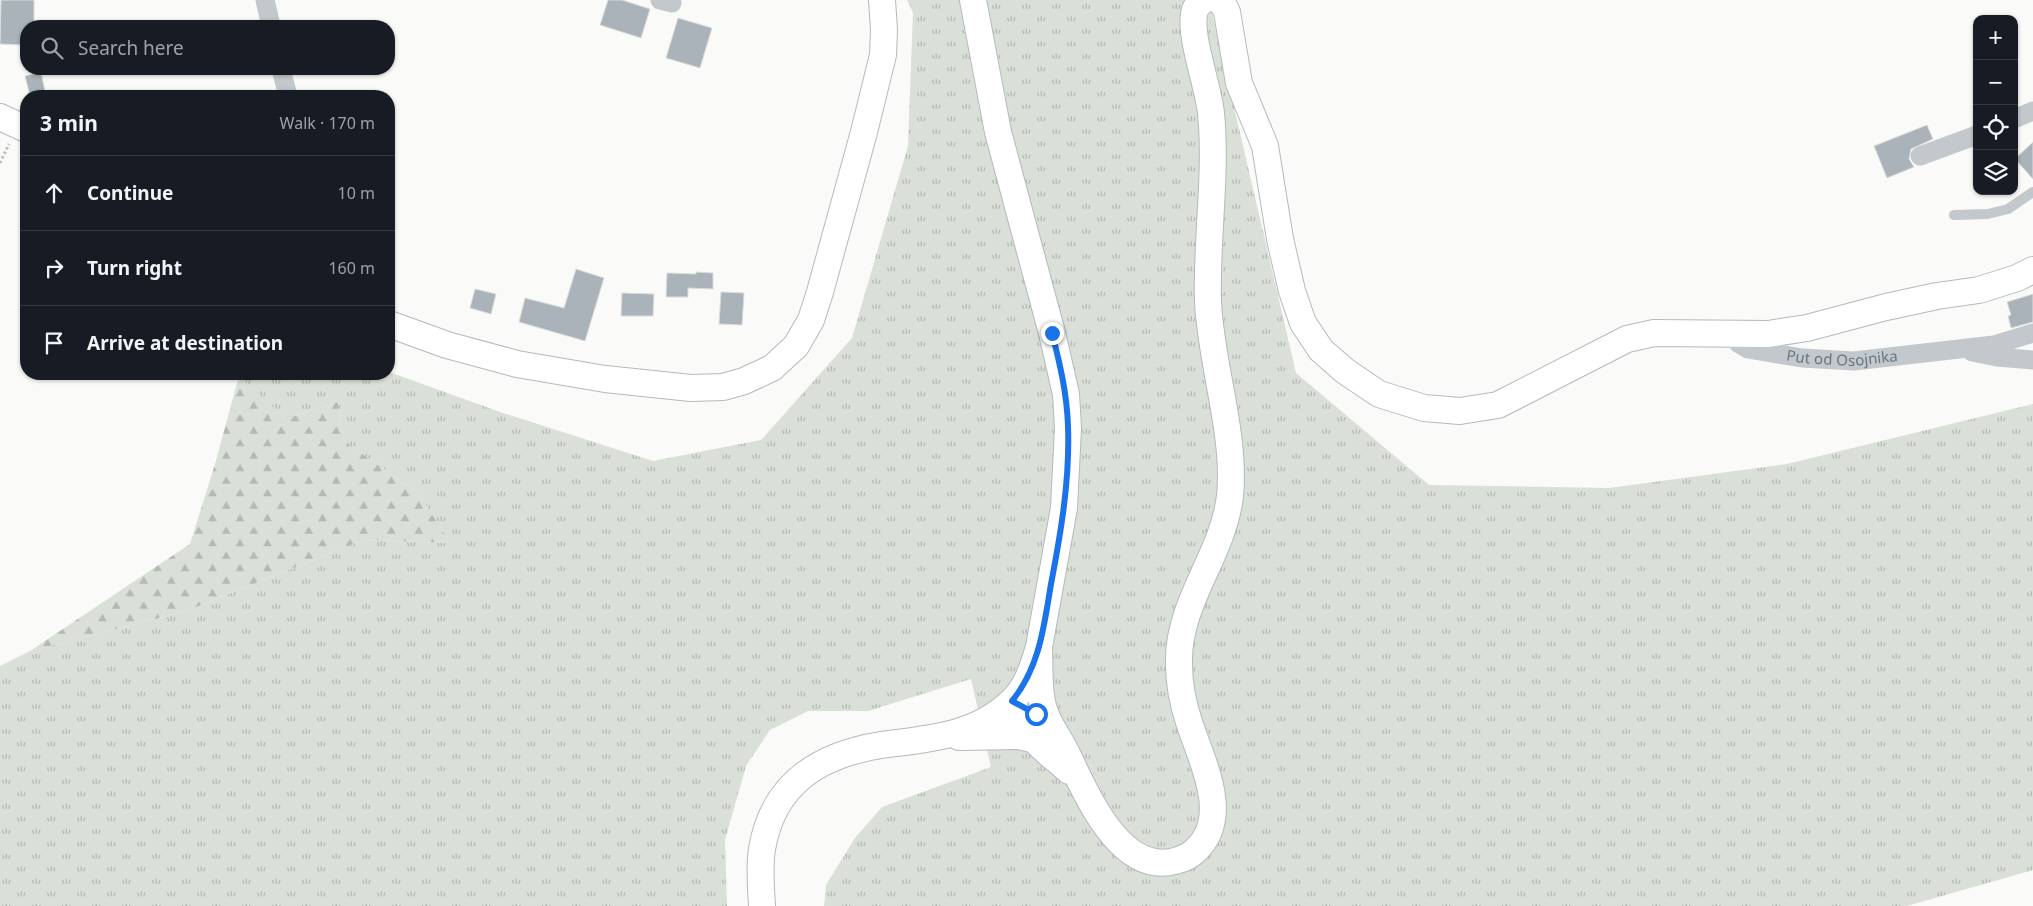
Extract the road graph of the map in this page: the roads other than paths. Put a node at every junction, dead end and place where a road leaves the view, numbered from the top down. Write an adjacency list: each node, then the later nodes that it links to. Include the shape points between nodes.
1 (265, 0): 6 (street)
2 (882, 0): 18 (street, via 882,55 820,292 811,320 796,346 772,368 723,387 691,388 605,379 517,364 447,345)
3 (972, 0): 23 (street, via 998,132 1066,394 1068,428 1064,508)
4 (1204, 0): 25 (street, via 1198,4 1194,14 1194,29 1211,120 1208,301 1230,453 1230,494 1220,539 1182,625 1179,664 1182,697 1211,787 1212,826 1206,839 1185,858 1167,863 1150,862 1136,856 1109,829 1078,780)
5 (1218, 0): 20 (street, via 1227,12 1239,83 1266,146 1280,240 1303,324 1322,350 1345,371 1379,394 1424,408 1460,411 1498,405 1627,339 1654,333)
6 (270, 20)
7 (283, 75): 8 (street)
8 (286, 90)
9 (2033, 111): 11 (street)
10 (0, 117): 12 (street)
11 (2018, 118)
12 (20, 126)
13 (1973, 137): 14 (street)
14 (1920, 156)
15 (2033, 192): 16 (lane, via 2008,210)
16 (1954, 215)
17 (2033, 270): 20 (street, via 1979,290 1886,307 1807,328)
18 (395, 326)
19 (2033, 333): 21 (street, Put od Osojnika, via 1994,345)
20 (1733, 335): 21 (street, Put od Osojnika, via 1748,349 1830,360 1868,360)
21 (1958, 349): 22 (street, Put od Osojnika)
22 (2033, 360)
23 (1040, 648): 24 (street, via 1028,678); 25 (street)
24 (1012, 701): 25 (street, via 1018,720); 26 (street, via 990,718)
25 (1044, 736): 26 (street)
26 (944, 737): 27 (street, via 859,749 824,762 797,779 779,804 766,833 762,850)
27 (762, 906)

